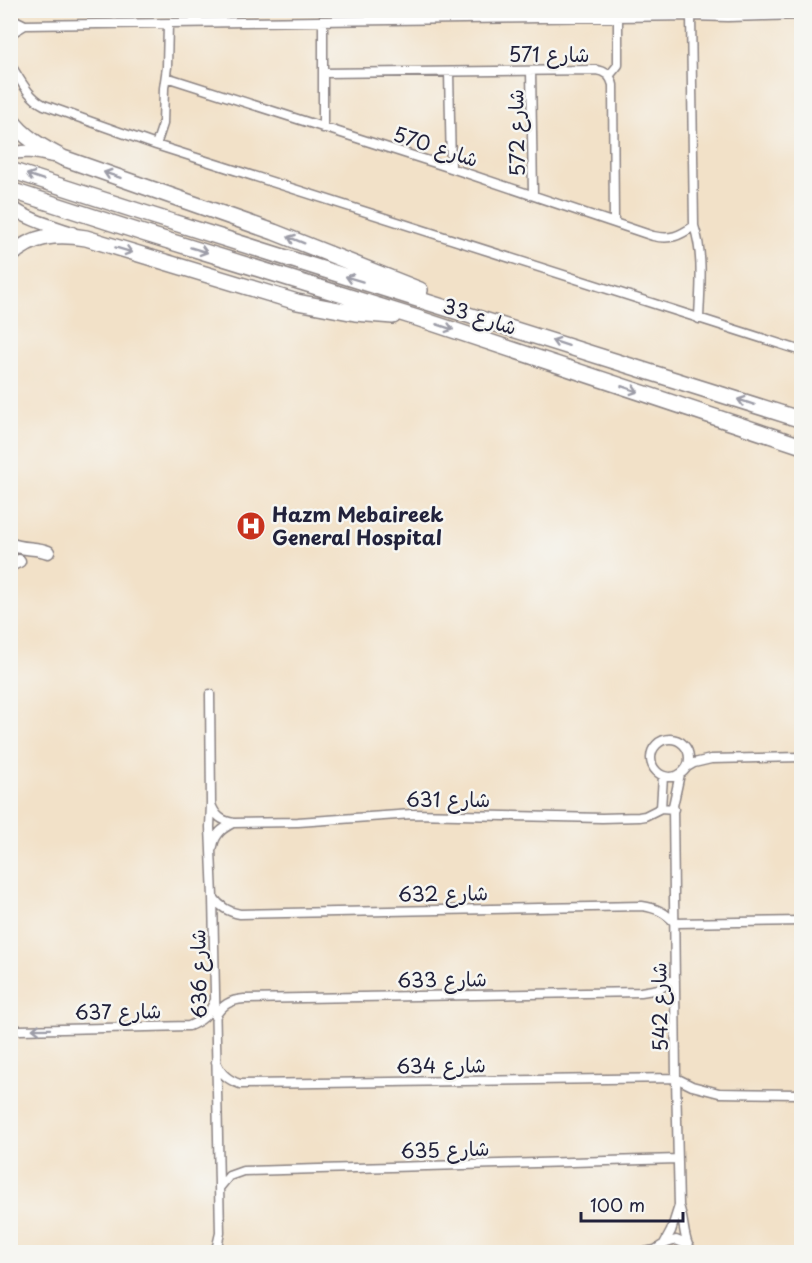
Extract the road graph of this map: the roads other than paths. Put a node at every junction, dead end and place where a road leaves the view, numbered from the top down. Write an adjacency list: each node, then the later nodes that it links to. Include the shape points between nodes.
1 (541, 14): 5 (street); 6 (street)
2 (10, 15): 8 (street)
3 (801, 15): 4 (street)
4 (691, 16): 5 (street); 27 (street)
5 (618, 17): 14 (street, via 618,65)
6 (323, 22): 7 (street); 13 (street)
7 (168, 24): 8 (street); 15 (street)
8 (25, 25): 9 (street)
9 (10, 34)
10 (10, 64): 18 (street, via 40,103)
11 (531, 71): 12 (street, شارع 571); 14 (street, شارع 571, via 596,70); 24 (street, شارع 572)
12 (449, 72): 13 (street, شارع 571); 21 (street)
13 (323, 73): 17 (street)
14 (609, 76): 26 (street, شارع 571, via 613,85)
15 (166, 77): 17 (street, شارع 570); 18 (street, via 163,124)
16 (10, 118): 20 (highway, via 28,137)
17 (323, 128): 21 (street, شارع 570)
18 (156, 145): 32 (street)
19 (10, 154): 20 (main road, via 32,152)
20 (63, 158): 30 (highway, one-way to 20, via 420,290 274,232)
21 (451, 168): 24 (street, شارع 570)
22 (10, 170): 30 (highway, شارع 33, one-way to 22)
23 (10, 190): 31 (highway, شارع 33, one-way to 31)
24 (533, 195): 26 (street, شارع 570)
25 (10, 206): 28 (main road)
26 (614, 222): 27 (street, شارع 570, via 662,238)
27 (694, 226): 32 (street, via 700,253)
28 (86, 238): 29 (highway, via 44,237); 31 (highway, one-way to 31, via 297,302 355,313)
29 (10, 256)
30 (465, 313): 34 (highway, شارع 33, one-way to 30)
31 (417, 318): 35 (highway, شارع 33, one-way to 35)
32 (699, 319): 33 (street)
33 (801, 351)
34 (801, 420)
35 (801, 446)
36 (10, 544): 37 (main road)
37 (48, 552)
38 (210, 694): 43 (street, شارع 636)
39 (801, 757): 40 (street, via 719,758)
40 (687, 767): 41 (street); 42 (street, via 684,746 675,740 664,740 655,746 651,756 653,767)
41 (680, 774): 42 (street); 45 (street, شارع 542)
42 (663, 776): 44 (street)
43 (211, 804): 46 (street, via 219,818); 47 (street, شارع 636)
44 (661, 808): 45 (street); 46 (street, شارع 631, via 639,817 412,814)
45 (674, 809): 50 (street, شارع 542)
46 (234, 823): 47 (street, via 218,833)
47 (212, 851): 48 (street, شارع 636)
48 (213, 897): 50 (street, شارع 632, via 224,909 240,914 642,906 660,910); 52 (street, شارع 636)
49 (801, 921): 50 (street)
50 (675, 923): 51 (street, شارع 542)
51 (675, 979): 53 (street, شارع 633, via 659,989 640,992 236,999 223,1006); 56 (street, شارع 542)
52 (215, 1002): 53 (street, شارع 636); 54 (street, شارع 637, one-way to 54, via 205,1017 189,1026)
53 (215, 1018): 55 (street, شارع 636)
54 (10, 1029)
55 (216, 1062): 56 (street, شارع 634, via 228,1079 240,1084); 59 (street, شارع 636)
56 (676, 1078): 57 (street, via 719,1093); 58 (street, شارع 542)
57 (800, 1093)
58 (678, 1159): 59 (street, شارع 635, via 243,1171 229,1176); 60 (street, شارع 542)
59 (219, 1188): 63 (street, شارع 636, via 220,1233)
60 (679, 1206): 61 (street, شارع 542); 62 (street, شارع 542)
61 (661, 1247): 62 (street, via 676,1240); 64 (street)
62 (690, 1249): 65 (street)
63 (213, 1252)
64 (645, 1252)
65 (701, 1252)

